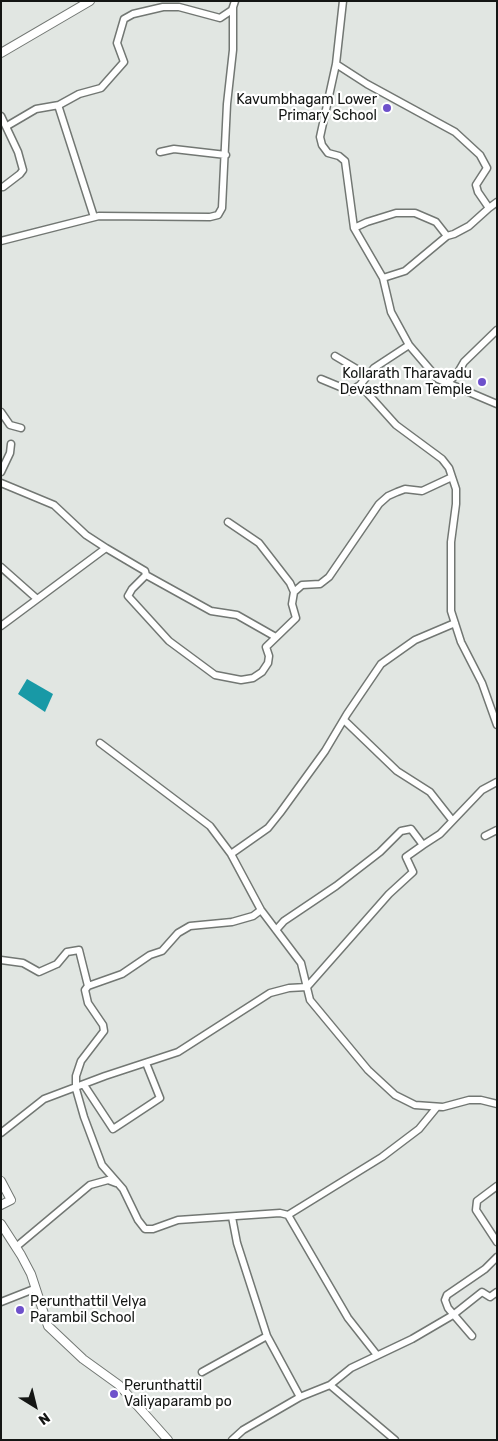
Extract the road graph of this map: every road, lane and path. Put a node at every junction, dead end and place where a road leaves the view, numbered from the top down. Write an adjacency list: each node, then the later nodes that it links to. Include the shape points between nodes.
1 (90, 1): 4 (main road)
2 (343, 1): 5 (street)
3 (234, 4): 6 (street, via 220,18 163,6 124,19 117,43 124,62 101,88); 10 (street)
4 (1, 53)
5 (336, 64): 13 (street, via 456,132 468,143 486,163 476,185); 15 (street, via 320,137 328,153 346,161)
6 (58, 105): 8 (street, via 36,109); 14 (street)
7 (1, 116): 8 (street)
8 (7, 126): 11 (street, via 23,170)
9 (160, 152): 10 (street, via 174,149)
10 (226, 155): 14 (street, via 222,208 218,215)
11 (2, 187)
12 (497, 202): 13 (street)
13 (489, 208): 16 (street, via 469,226)
14 (94, 217): 17 (street)
15 (354, 228): 16 (street, via 396,214 415,213 436,222); 18 (street)
16 (447, 236): 18 (street, via 405,271)
17 (1, 241)
18 (383, 278): 20 (street, via 391,312)
19 (497, 330): 24 (street)
20 (409, 345): 22 (street); 24 (street)
21 (335, 356): 22 (street)
22 (368, 375): 25 (street)
23 (321, 379): 25 (street, via 350,391)
24 (446, 384): 26 (street)
25 (360, 385): 31 (street, via 396,425 442,459)
26 (497, 404)
27 (1, 412): 28 (street, via 10,425)
28 (21, 428)
29 (11, 444): 30 (street)
30 (1, 472)
31 (452, 478): 37 (street, via 422,491 406,489 388,496 377,506 329,577 320,584 302,585); 39 (street, via 456,504 450,542 450,584)
32 (1, 483): 34 (street, via 54,505 86,535)
33 (228, 522): 37 (street, via 259,543)
34 (106, 548): 36 (street, via 143,568); 38 (street)
35 (1, 567): 38 (street)
36 (146, 575): 41 (street, via 211,611 237,616); 41 (street, via 132,589 128,596 130,599 169,641 215,675 241,680 253,678 268,663 266,646)
37 (294, 592): 41 (street, via 292,604 296,618)
38 (36, 598): 40 (street)
39 (455, 623): 42 (street, via 415,640 382,664); 43 (street)
40 (1, 626)
41 (274, 636)
42 (344, 720): 46 (street, via 397,771 430,792); 50 (street, via 268,828)
43 (497, 725)
44 (100, 743): 50 (street, via 210,826)
45 (497, 782): 46 (street, via 482,790)
46 (452, 820): 49 (street, via 440,834)
47 (497, 830): 48 (street)
48 (485, 836)
49 (423, 845): 52 (street, via 411,829 401,831 358,869); 55 (street, via 406,857 414,872 389,894)
50 (231, 854): 51 (street)
51 (261, 910): 52 (street); 54 (street, via 254,916 232,922 190,926 178,933 162,952 150,954 122,974)
52 (276, 930): 55 (street, via 301,963)
53 (1, 960): 54 (street, via 23,963 39,972 57,964 67,952 79,950)
54 (88, 986): 58 (street, via 84,990 88,1003 104,1031 81,1061)
55 (307, 987): 56 (street, via 270,993 178,1052); 60 (street, via 310,1000 320,1013 368,1070 395,1095 416,1105)
56 (146, 1063): 57 (street); 57 (street, via 160,1098 113,1129)
57 (84, 1085): 58 (street)
58 (76, 1089): 61 (street, via 44,1099); 63 (street, via 102,1164)
59 (497, 1104): 60 (street, via 481,1100)
60 (437, 1107): 66 (street, via 419,1129 382,1157)
61 (1, 1133)
62 (1, 1181): 65 (main road, via 11,1200)
63 (116, 1183): 67 (street, via 123,1189 145,1229 178,1220); 70 (street, via 108,1180 90,1184)
64 (497, 1186): 69 (street, via 477,1201 476,1210)
65 (1, 1205)
66 (288, 1215): 67 (street); 78 (street, via 348,1318)
67 (232, 1217): 76 (street, via 237,1244)
68 (3, 1229): 70 (main road)
69 (497, 1242)
70 (16, 1247): 72 (main road, via 31,1274)
71 (497, 1257): 75 (street, via 486,1269 447,1295 448,1308)
72 (34, 1289): 74 (street); 82 (main road, via 48,1326 83,1359 119,1385)
73 (497, 1292): 75 (street, via 490,1296 482,1292)
74 (1, 1302)
75 (453, 1315): 77 (street); 78 (street)
76 (267, 1336): 79 (street); 81 (street)
77 (472, 1336)
78 (377, 1355): 80 (street, via 351,1368)
79 (202, 1372)
80 (330, 1385): 81 (street); 84 (street)
81 (300, 1397): 83 (street, via 243,1430)
82 (168, 1440)
83 (232, 1440)
84 (394, 1440)

